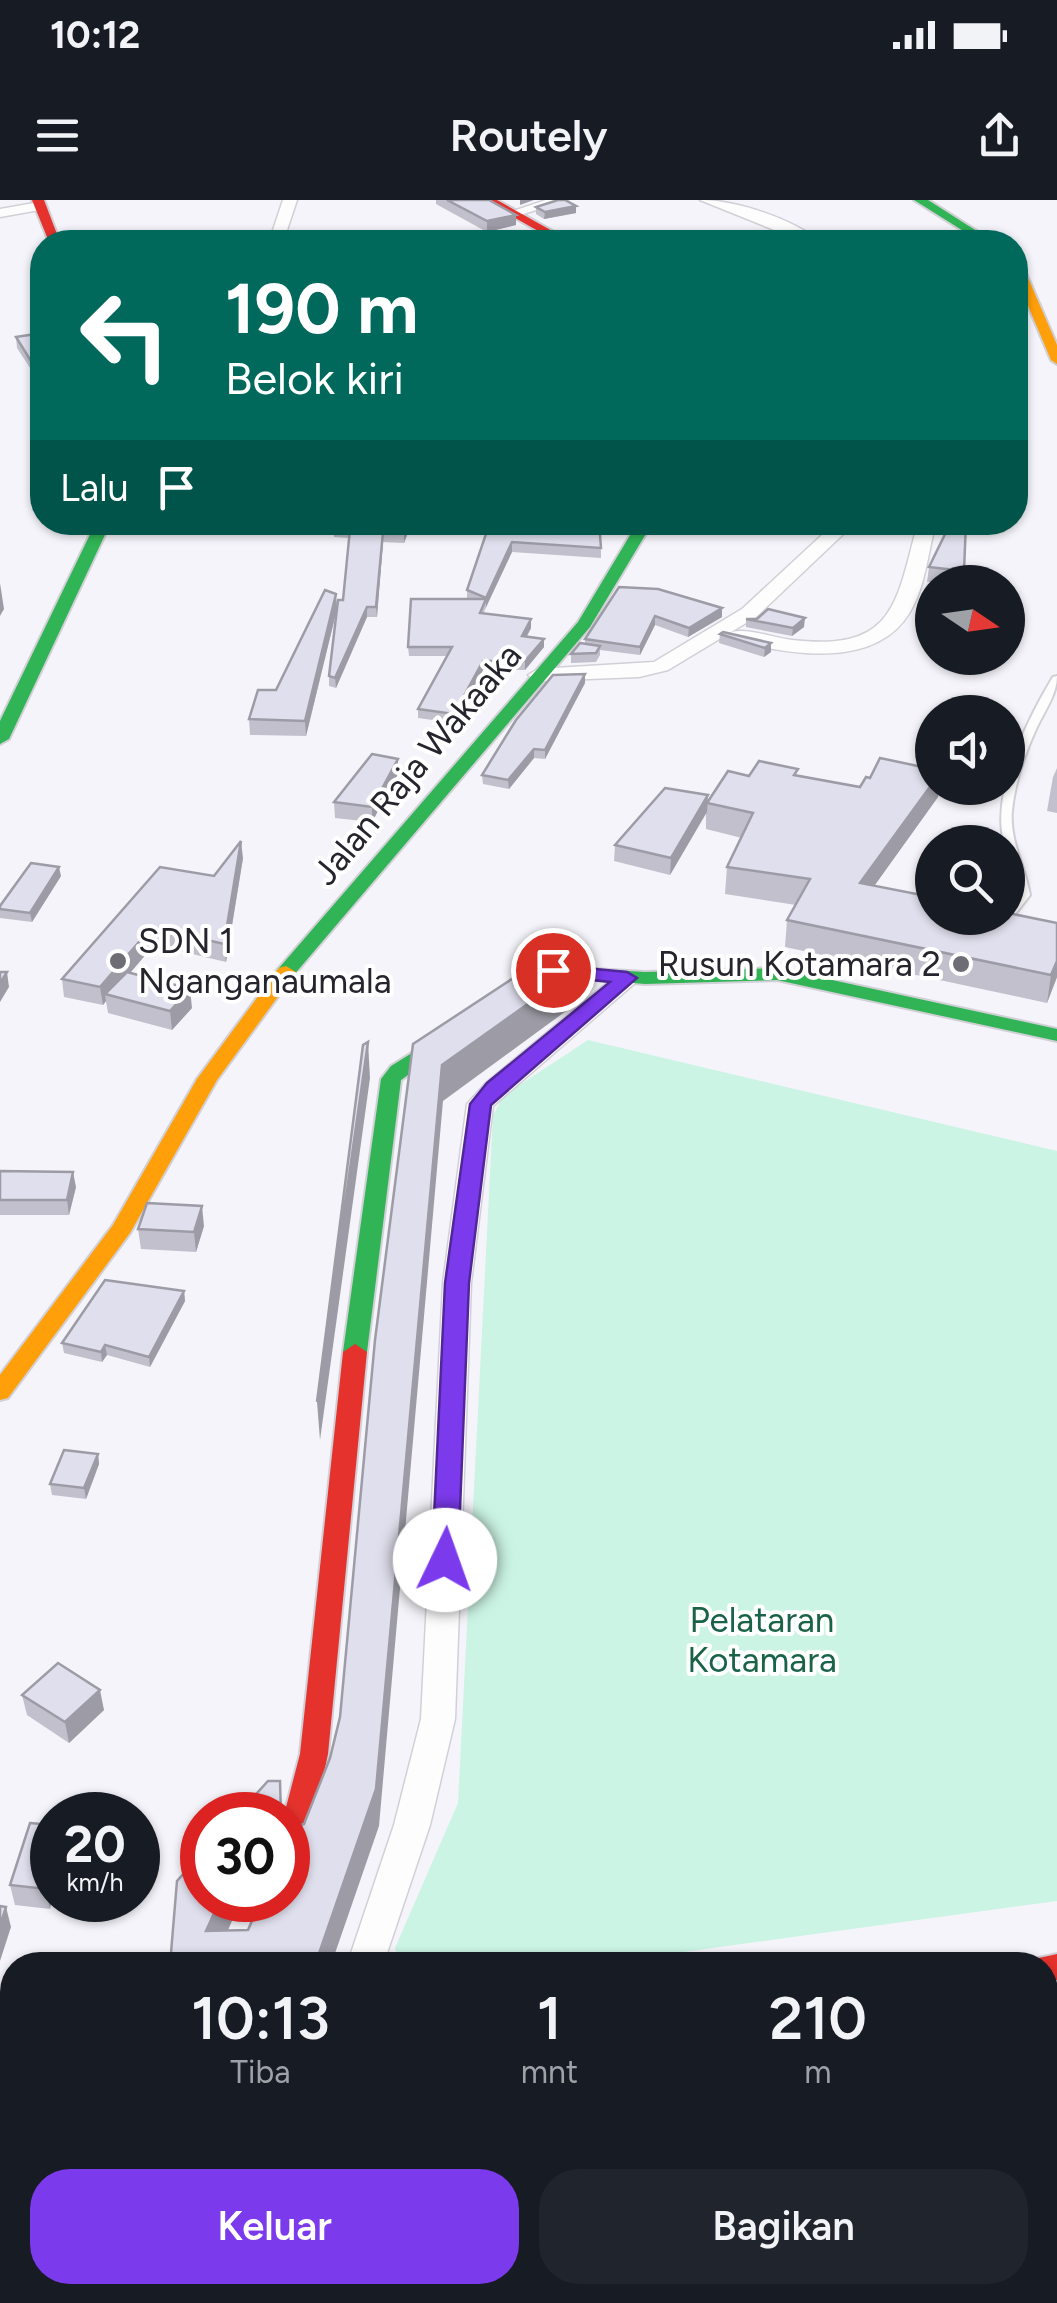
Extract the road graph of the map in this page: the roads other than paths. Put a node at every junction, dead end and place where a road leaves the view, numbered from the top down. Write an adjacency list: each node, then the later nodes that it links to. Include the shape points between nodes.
1 (290, 200): 10 (street)
2 (489, 200): 8 (street)
3 (561, 200): 8 (street)
4 (707, 200): 12 (street)
5 (920, 200): 13 (street)
6 (39, 203): 7 (street); 9 (street)
7 (0, 212)
8 (514, 213): 11 (street)
9 (49, 230)
10 (280, 230)
11 (544, 230)
12 (787, 230)
13 (969, 230)
14 (1028, 271): 15 (street)
15 (1046, 274)
16 (1028, 293): 17 (street)
17 (1057, 360)
18 (98, 535): 25 (street)
19 (638, 535): 23 (street, Jalan Raja Wakaaka, via 584,624)
20 (833, 535): 22 (street, via 750,613)
21 (923, 535): 22 (street, via 900,615 864,641 806,648)
22 (720, 631): 23 (street, via 661,666)
23 (538, 676): 31 (street, Jalan Raja Wakaaka, via 276,984 207,1079 122,1228)
24 (1057, 679): 26 (lane, via 1008,796)
25 (0, 739)
26 (1006, 825)
27 (627, 978): 28 (street, via 553,970); 30 (street, via 736,970 778,974); 33 (street, via 480,1104 457,1283 438,1719)
28 (513, 993)
29 (466, 1025): 32 (street, via 390,1079)
30 (1057, 1035)
31 (0, 1392)
32 (306, 1792)
33 (369, 1952)

